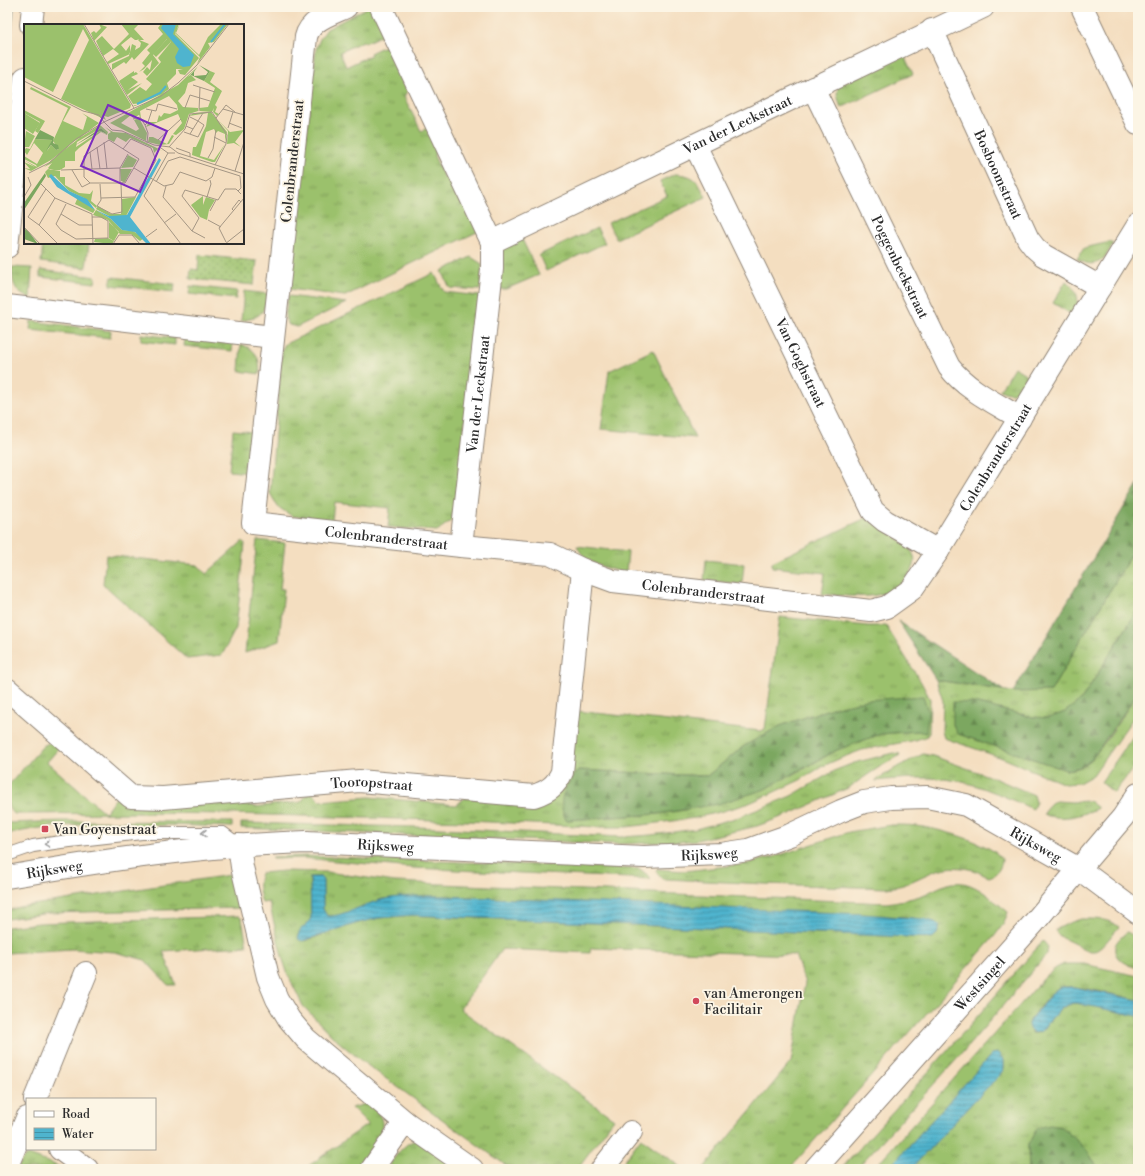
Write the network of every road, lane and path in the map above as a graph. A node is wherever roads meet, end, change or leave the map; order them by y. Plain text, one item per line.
1 (33, 7) edge
2 (346, 7) edge
3 (381, 7) edge
4 (983, 7) edge
5 (1082, 7) edge
6 (31, 24) edge
7 (932, 30) junction
8 (24, 87) edge
9 (813, 88) junction
10 (1138, 124) edge
11 (695, 145) junction
12 (1138, 225) edge
13 (492, 242) junction
14 (7, 246) edge
15 (1100, 287) junction
16 (7, 306) edge
17 (273, 337) junction
18 (1020, 418) junction
19 (461, 546) junction
20 (938, 551) junction
21 (583, 570) junction
22 (7, 689) edge
23 (1138, 794) edge
24 (239, 845) junction
25 (7, 855) edge
26 (102, 861) junction
27 (7, 864) edge
28 (1079, 869) junction
29 (7, 878) edge
30 (1138, 913) edge
31 (86, 973) dead end
32 (35, 1098) edge
33 (26, 1122) edge
34 (406, 1122) junction
35 (631, 1132) dead end
36 (61, 1150) edge
37 (7, 1166) edge
38 (84, 1168) edge
39 (372, 1169) edge
40 (472, 1169) edge
41 (602, 1169) edge
42 (815, 1169) edge

1 - 6 street
2 - 17 street, Colenbranderstraat
3 - 13 street, Van der Leckstraat
4 - 7 street, Van der Leckstraat
5 - 10 street
7 - 9 street, Van der Leckstraat
7 - 15 street, Bosboomstraat
8 - 14 street
9 - 11 street, Van der Leckstraat
9 - 18 street, Poggenbeekstraat
11 - 13 street, Van der Leckstraat
11 - 20 street, Van Goghstraat
12 - 15 street, Colenbranderstraat
13 - 19 street, Van der Leckstraat
15 - 18 street, Colenbranderstraat
16 - 17 street
17 - 19 street, Colenbranderstraat
18 - 20 street, Colenbranderstraat
19 - 21 street, Colenbranderstraat
20 - 21 street, Colenbranderstraat
21 - 22 street, Tooropstraat
23 - 28 street, Westsingel
24 -> 25 lane, Rijksweg
24 - 26 street, Rijksweg
24 - 28 street, Rijksweg
24 - 34 street
26 - 27 street, Rijksweg
26 - 29 street, Rijksweg
28 - 30 street, Rijksweg
28 - 42 street, Westsingel
31 - 32 street
33 - 37 street
34 - 39 street
34 - 40 street
35 - 41 street
36 - 38 street

